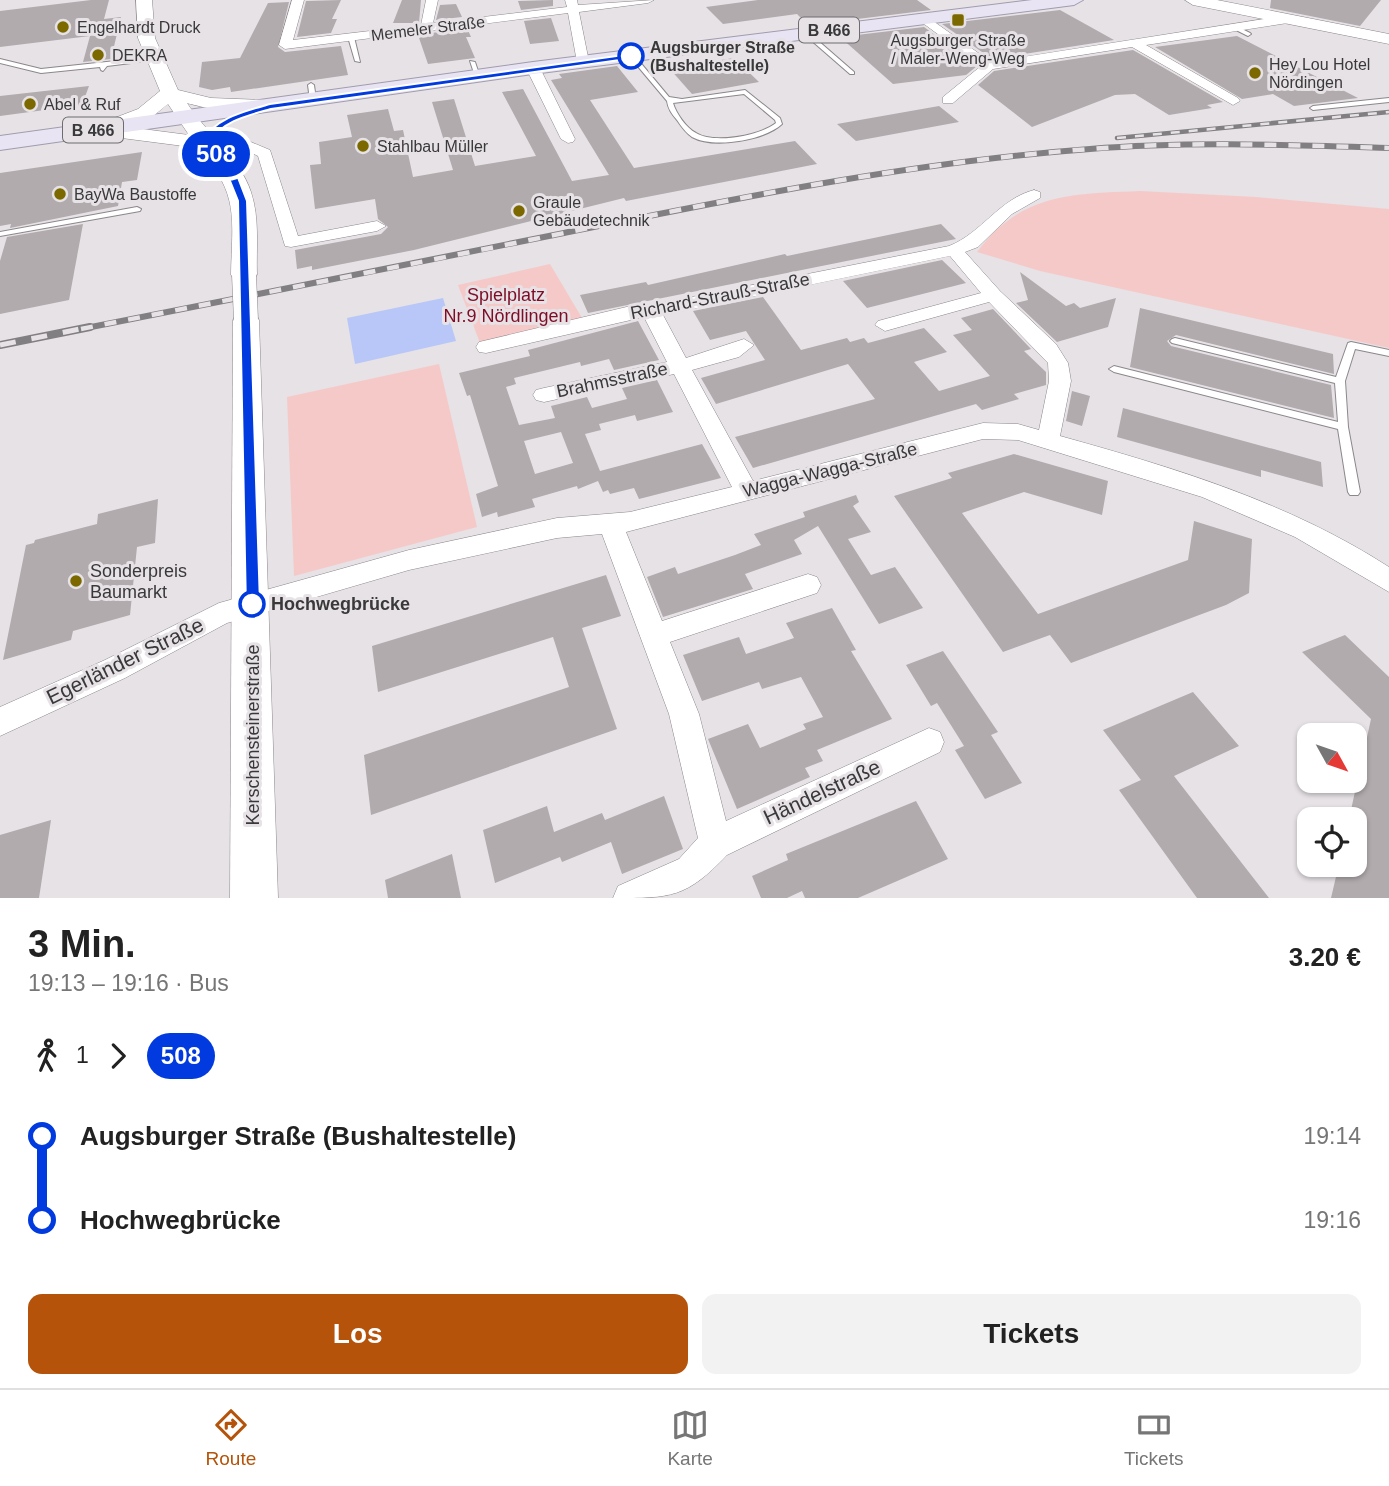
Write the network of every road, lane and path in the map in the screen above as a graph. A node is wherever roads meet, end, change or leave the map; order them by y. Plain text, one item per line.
1 (144, 0) edge
2 (298, 0) edge
3 (432, 0) edge
4 (1074, 0) edge
5 (1193, 0) edge
6 (639, 1) edge
7 (571, 5) edge
8 (1240, 10) junction
9 (922, 18) junction
10 (1290, 19) junction
11 (426, 28) junction
12 (1246, 30) junction
13 (806, 33) junction
14 (351, 37) junction
15 (1389, 39) edge
16 (1135, 44) junction
17 (632, 56) junction
18 (153, 59) junction
19 (0, 61) edge
20 (358, 61) dead end
21 (583, 62) junction
22 (989, 66) junction
23 (533, 68) junction
24 (852, 73) dead end
25 (169, 93) junction
26 (670, 100) junction
27 (948, 100) dead end
28 (1389, 100) edge
29 (1233, 101) dead end
30 (270, 106) junction
31 (1313, 108) dead end
32 (187, 117) junction
33 (103, 129) junction
34 (568, 139) dead end
35 (0, 143) edge
36 (206, 143) junction
37 (1034, 195) dead end
38 (137, 209) dead end
39 (377, 226) dead end
40 (0, 234) edge
41 (954, 250) junction
42 (993, 295) junction
43 (651, 312) junction
44 (885, 325) dead end
45 (1175, 341) dead end
46 (744, 345) dead end
47 (486, 347) dead end
48 (1389, 353) edge
49 (679, 365) junction
50 (1114, 369) dead end
51 (1340, 381) junction
52 (544, 395) dead end
53 (1343, 427) junction
54 (1048, 441) junction
55 (746, 491) junction
56 (1354, 492) dead end
57 (611, 525) junction
58 (1389, 581) edge
59 (808, 585) dead end
60 (252, 604) junction
61 (656, 635) junction
62 (0, 722) edge
63 (929, 742) dead end
64 (715, 843) junction
65 (254, 898) edge
66 (630, 898) edge

1 - 18 street
2 - 14 street, Memeler Straße
3 - 11 street
4 - 9 main road, B 466
5 - 8 street
6 - 7 street, Memeler Straße
7 - 11 street, Memeler Straße
7 - 21 street
8 - 10 street
8 - 12 street
9 - 13 main road, B 466
9 - 22 street
10 - 12 street
10 - 15 street
11 - 14 street, Memeler Straße
12 - 16 street
13 - 17 main road, B 466
13 - 24 lane
14 - 20 lane
16 - 22 street
16 - 29 street
17 - 21 main road, B 466
17 - 26 lane
18 - 19 lane
18 - 25 street
21 - 23 main road, B 466
22 - 27 street
23 - 30 main road, B 466
23 - 34 street
25 - 30 street
25 - 32 street
25 - 33 street
26 - 26 lane
28 - 31 lane
30 - 32 main road, B 466
30 - 36 street
32 - 33 main road, B 466
32 - 36 street
33 - 35 main road, B 466
33 - 36 street
36 - 39 street
36 - 60 street, Kerschensteinerstraße, bridge
37 - 41 street, Richard-Strauß-Straße
38 - 40 lane
41 - 42 street
41 - 43 street, Richard-Strauß-Straße
42 - 44 street
42 - 54 street
43 - 47 street, Richard-Strauß-Straße
43 - 49 street, Brahmsstraße
45 - 51 lane
46 - 49 street, Brahmsstraße
48 - 51 lane
49 - 52 street, Brahmsstraße
49 - 55 street, Brahmsstraße
50 - 53 lane
51 - 53 lane
53 - 56 lane
54 - 55 street, Wagga-Wagga-Straße
54 - 58 street, Wagga-Wagga-Straße
55 - 57 street, Wagga-Wagga-Straße
57 - 60 street, Wagga-Wagga-Straße
57 - 61 street
59 - 61 street
60 - 62 street, Egerländer Straße
60 - 65 street, Kerschensteinerstraße
61 - 64 street
63 - 64 street, Händelstraße
64 - 66 street, Händelstraße

